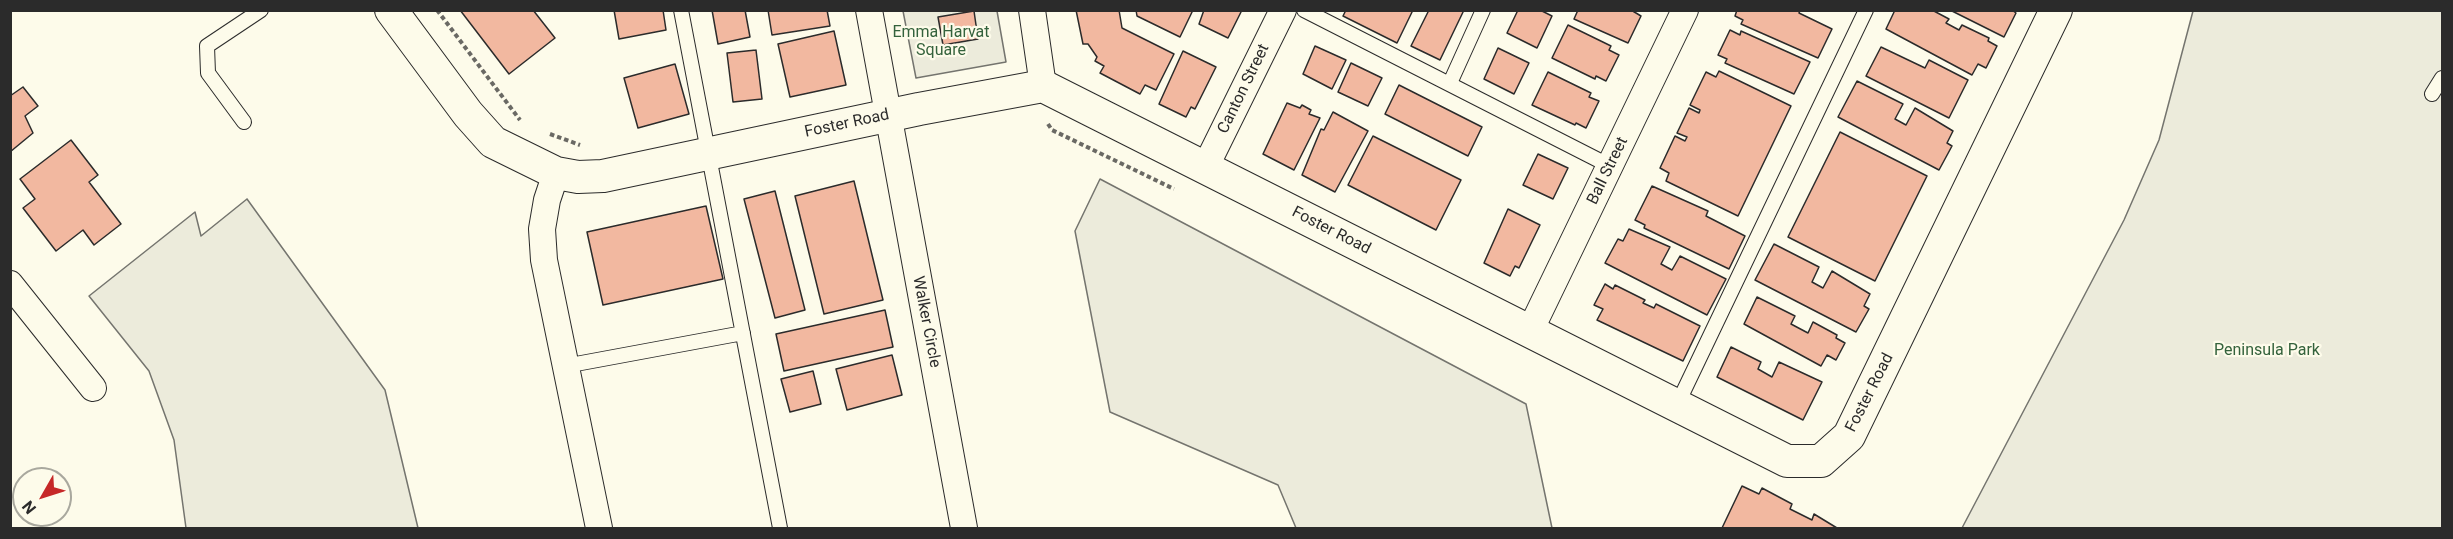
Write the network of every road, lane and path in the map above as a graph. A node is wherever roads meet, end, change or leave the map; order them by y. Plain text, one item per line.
1 (261, 10) edge
2 (391, 10) edge
3 (681, 10) edge
4 (868, 10) edge
5 (1032, 10) edge
6 (1283, 10) edge
7 (1304, 10) edge
8 (1483, 10) edge
9 (1685, 10) edge
10 (1866, 10) edge
11 (2056, 10) edge
12 (2442, 78) edge
13 (1450, 82) junction
14 (1043, 86) junction
15 (2432, 94) dead end
16 (887, 116) junction
17 (244, 122) dead end
18 (1052, 130) dead end
19 (706, 154) junction
20 (1610, 166) junction
21 (1205, 168) junction
22 (556, 173) junction
23 (1180, 192) dead end
24 (10, 284) edge
25 (1530, 331) junction
26 (743, 333) junction
27 (565, 366) junction
28 (93, 388) dead end
29 (1677, 405) junction
30 (599, 528) edge
31 (780, 528) edge
32 (964, 528) edge

1 - 17 lane
2 - 22 street, Foster Road
3 - 19 lane
4 - 16 street, Walker Circle
5 - 14 street
6 - 21 street, Canton Street
7 - 13 lane
8 - 13 lane
9 - 20 street, Ball Street
10 - 29 lane
11 - 29 street, Foster Road
12 - 15 lane
13 - 20 lane
14 - 16 street, Foster Road
14 - 21 street, Foster Road
16 - 19 street, Foster Road
16 - 32 street, Walker Circle
18 - 23 path
19 - 22 street, Foster Road
19 - 26 lane
20 - 25 street, Ball Street
21 - 25 street, Foster Road
22 - 27 street
24 - 28 street
25 - 29 street, Foster Road
26 - 27 lane
26 - 31 lane
27 - 30 street

